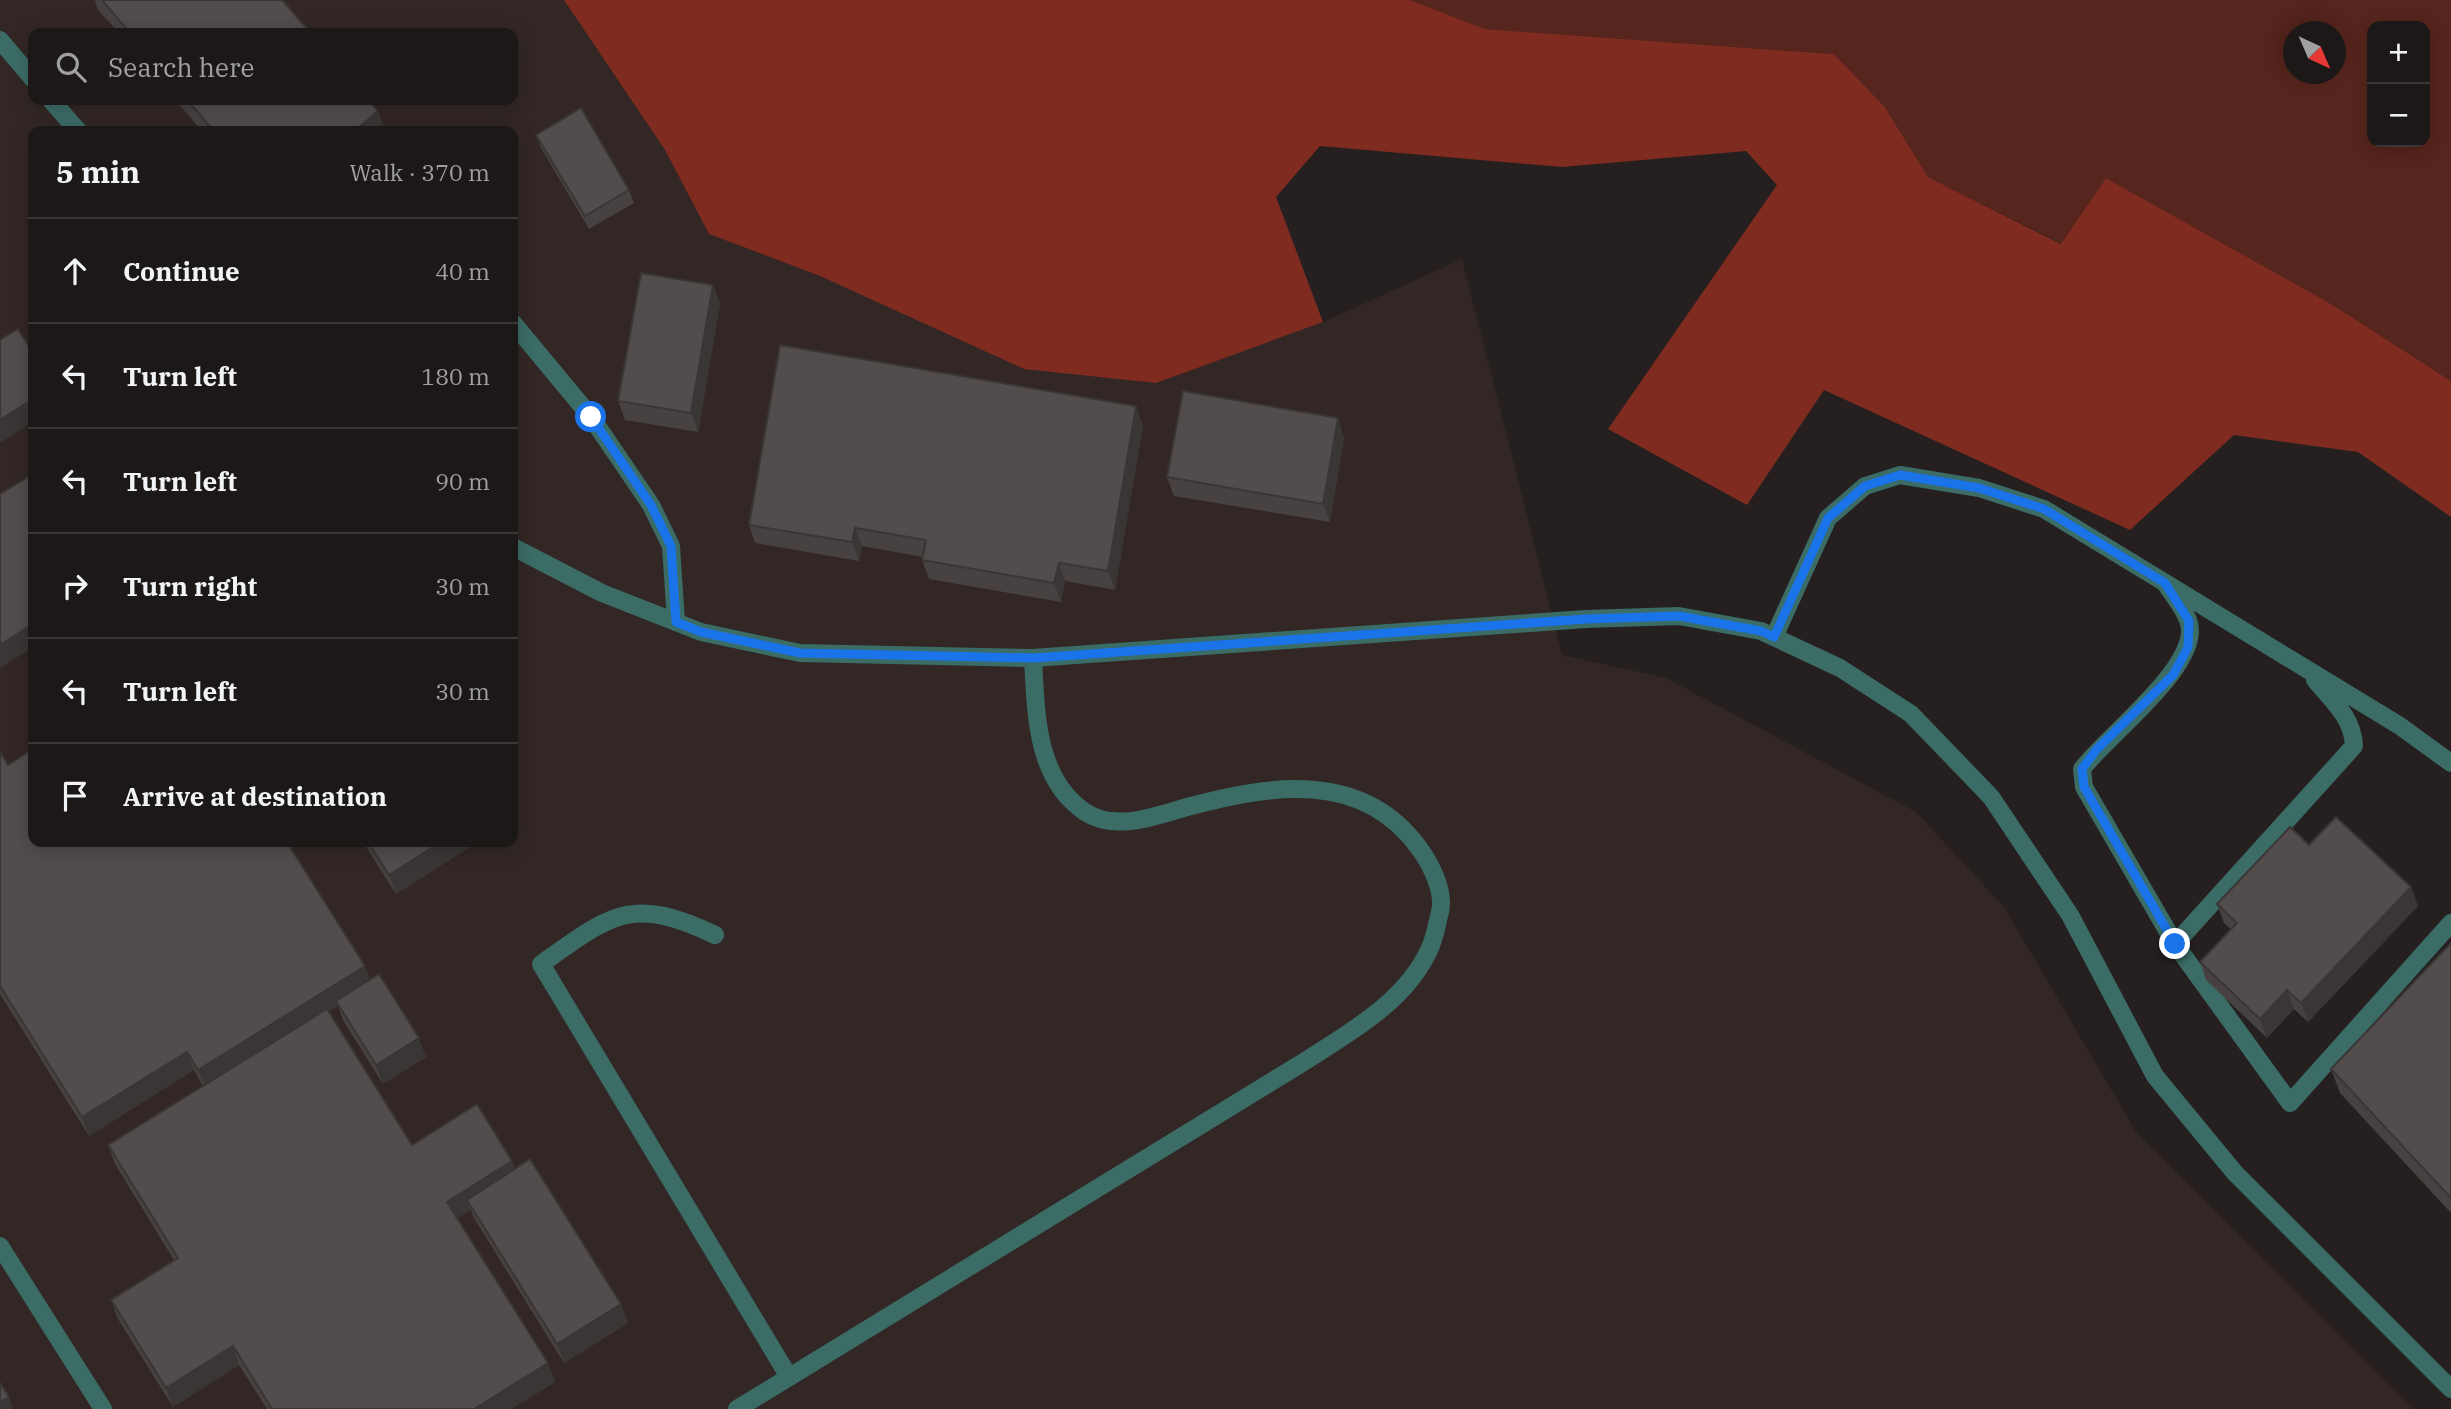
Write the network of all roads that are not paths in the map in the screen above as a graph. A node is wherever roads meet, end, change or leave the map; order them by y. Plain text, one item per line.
1 (0, 40) edge
2 (28, 73) edge
3 (55, 105) edge
4 (74, 126) edge
5 (518, 329) edge
6 (518, 550) edge
7 (2165, 583) junction
8 (676, 622) junction
9 (1774, 637) junction
10 (1034, 658) junction
11 (2304, 667) junction
12 (2451, 764) edge
13 (2451, 923) edge
14 (715, 935) dead end
15 (2175, 944) junction
16 (0, 1246) edge
17 (789, 1377) junction
18 (2451, 1389) edge
19 (103, 1409) edge
20 (737, 1409) edge

1 - 2 street
3 - 4 street
5 - 8 street
6 - 8 street
7 - 9 street
7 - 11 street
7 - 15 street
8 - 10 street
9 - 10 street
9 - 18 street
10 - 17 street
11 - 12 street
11 - 15 street
13 - 15 street
14 - 17 street
16 - 19 street
17 - 20 street

